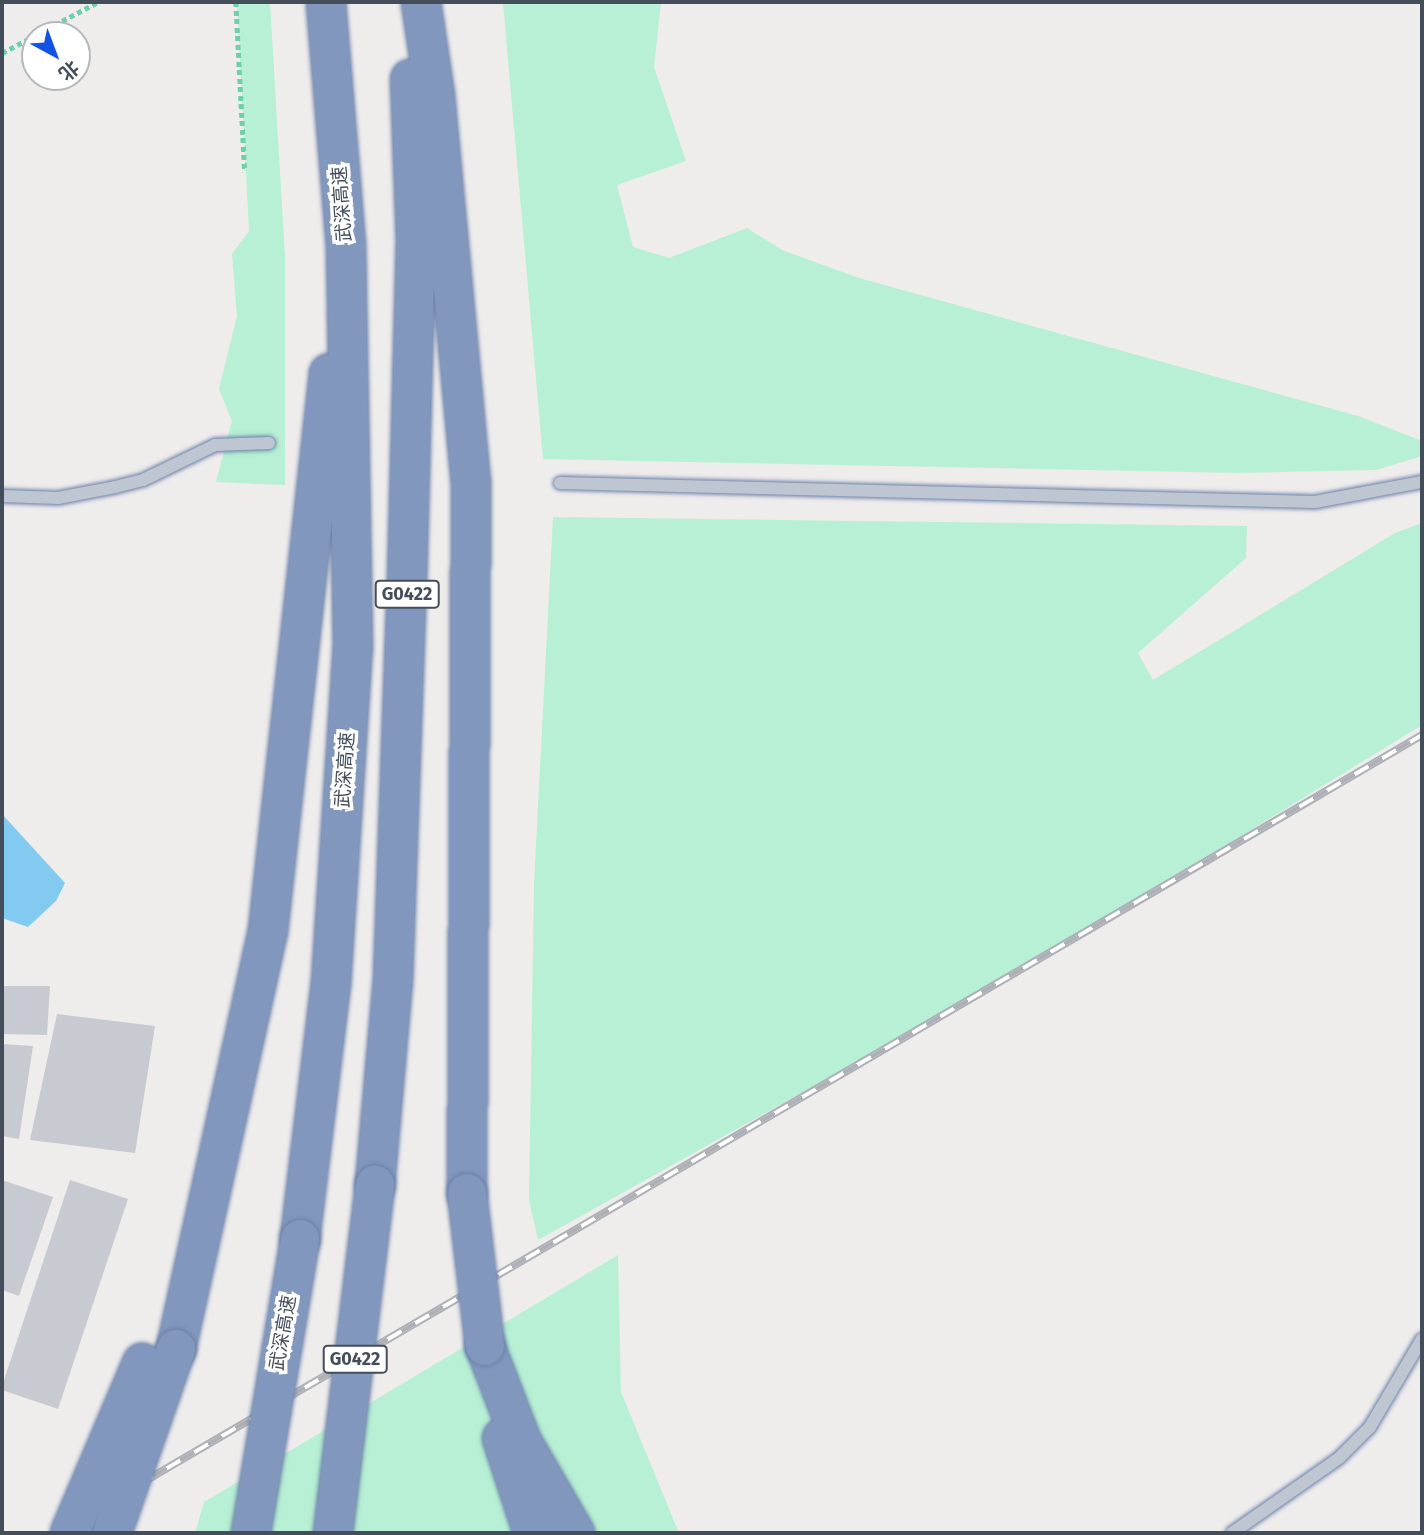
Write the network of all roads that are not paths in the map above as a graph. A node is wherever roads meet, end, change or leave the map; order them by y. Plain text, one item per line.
1 (326, 2) edge
2 (407, 2) edge
3 (421, 2) edge
4 (346, 246) junction
5 (269, 443) dead end
6 (1422, 482) edge
7 (560, 483) dead end
8 (2, 496) edge
9 (1422, 1339) edge
10 (485, 1346) junction
11 (159, 1356) junction
12 (70, 1533) edge
13 (112, 1533) edge
14 (251, 1533) edge
15 (333, 1533) edge
16 (533, 1533) edge
17 (575, 1533) edge
18 (1232, 1533) edge

1 - 4 highway, 武深高速 / G0422
2 - 15 highway, G0422, bridge
3 - 10 highway, bridge
4 - 11 highway
4 - 14 highway, 武深高速 / G0422, bridge
5 - 8 lane
6 - 7 lane
9 - 18 lane
10 - 16 highway
10 - 17 highway
11 - 12 highway, bridge
11 - 13 highway, bridge

